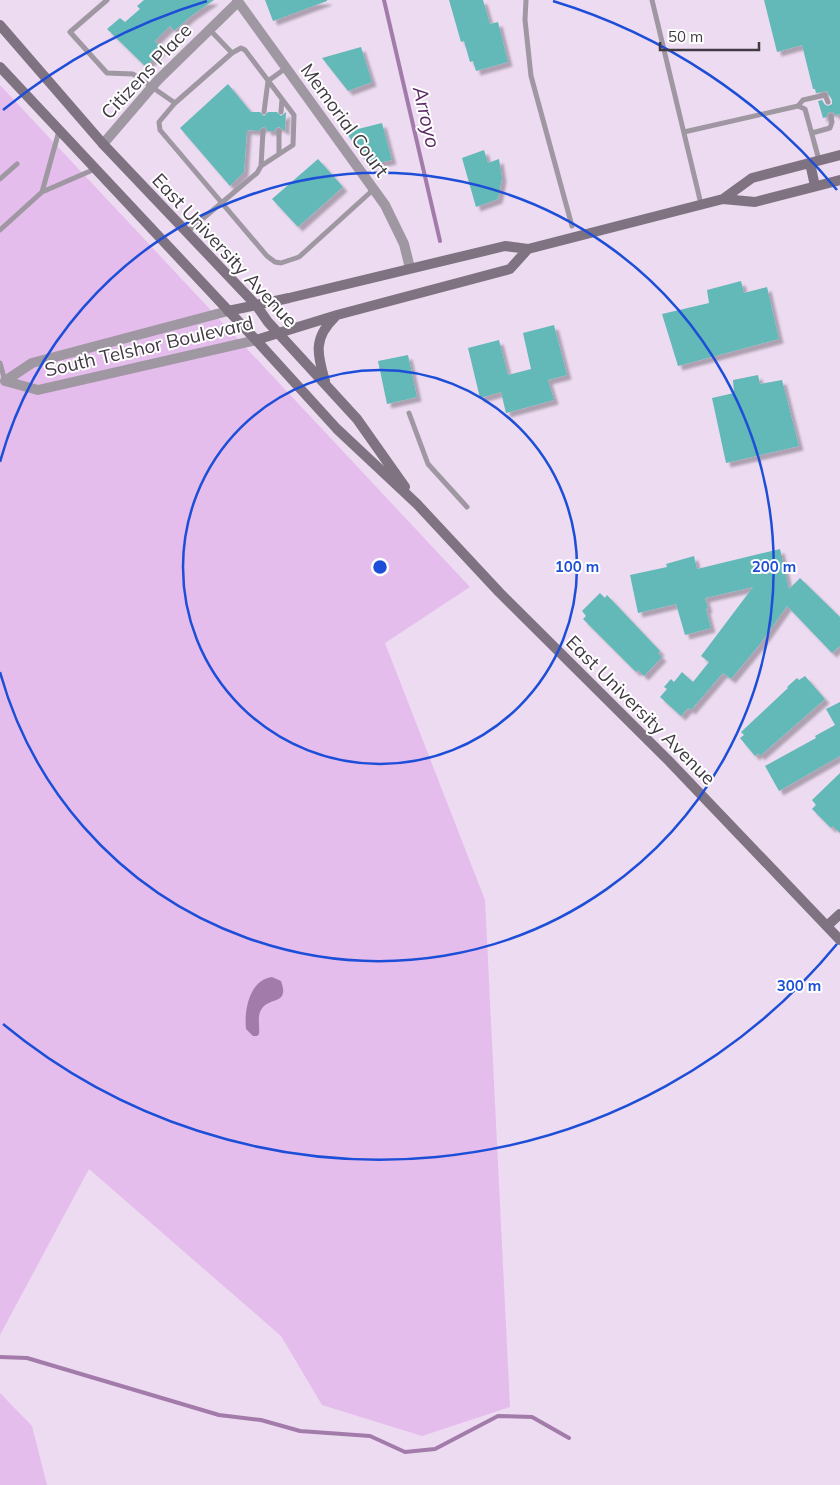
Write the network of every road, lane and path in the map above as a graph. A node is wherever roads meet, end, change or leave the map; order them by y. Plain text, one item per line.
1 (106, 0) edge
2 (526, 0) edge
3 (652, 0) edge
4 (237, 1) edge
5 (0, 25) edge
6 (209, 30) junction
7 (232, 53) junction
8 (0, 67) edge
9 (286, 68) junction
10 (268, 81) junction
11 (152, 86) junction
12 (282, 99) junction
13 (828, 102) dead end
14 (175, 104) junction
15 (796, 106) junction
16 (264, 112) dead end
17 (281, 112) dead end
18 (831, 116) dead end
19 (59, 130) junction
20 (263, 131) dead end
21 (279, 131) dead end
22 (684, 132) junction
23 (812, 133) junction
24 (103, 144) junction
25 (279, 154) junction
26 (840, 155) edge
27 (814, 161) junction
28 (17, 164) dead end
29 (261, 166) junction
30 (95, 168) junction
31 (0, 179) edge
32 (840, 180) edge
33 (815, 186) junction
34 (374, 190) junction
35 (42, 192) junction
36 (723, 199) junction
37 (222, 203) junction
38 (702, 204) junction
39 (572, 226) dead end
40 (0, 230) edge
41 (186, 233) junction
42 (528, 249) junction
43 (410, 268) junction
44 (256, 306) junction
45 (228, 311) junction
46 (337, 315) junction
47 (278, 332) junction
48 (256, 340) junction
49 (0, 363) edge
50 (4, 381) junction
51 (326, 385) junction
52 (409, 413) dead end
53 (417, 504) junction
54 (467, 507) dead end
55 (840, 914) edge
56 (827, 926) junction
57 (840, 940) edge

1 - 11 lane
2 - 39 lane
3 - 22 lane
4 - 6 street, Citizens Place
4 - 9 street, Memorial Court
5 - 24 main road, East University Avenue
6 - 7 lane
6 - 11 street, Citizens Place
7 - 10 lane
7 - 14 lane
8 - 19 main road, East University Avenue
9 - 10 lane
9 - 34 street, Memorial Court
10 - 12 lane
10 - 16 lane
11 - 14 lane
11 - 24 street, Citizens Place
12 - 17 lane
12 - 25 lane
13 - 15 lane
14 - 37 lane
15 - 22 lane
15 - 23 lane
18 - 23 lane
19 - 30 main road, East University Avenue
19 - 35 lane
20 - 29 lane
21 - 25 lane
22 - 38 lane
23 - 27 lane
24 - 41 main road, East University Avenue
25 - 29 lane
26 - 27 main road
27 - 33 main road
27 - 36 main road
28 - 31 lane
29 - 37 lane
30 - 35 lane
30 - 45 main road, East University Avenue
32 - 33 main road, South Telshor Boulevard
33 - 36 main road, South Telshor Boulevard
34 - 37 lane
34 - 43 street, Memorial Court
35 - 40 lane
36 - 38 main road, South Telshor Boulevard
37 - 41 lane
38 - 42 main road, South Telshor Boulevard
41 - 44 main road, East University Avenue
42 - 43 main road, South Telshor Boulevard
42 - 46 main road, South Telshor Boulevard
43 - 44 main road, South Telshor Boulevard
44 - 45 main road, South Telshor Boulevard
44 - 47 main road, East University Avenue
45 - 48 main road, East University Avenue
45 - 50 street, South Telshor Boulevard
46 - 47 main road, South Telshor Boulevard
46 - 51 main road
47 - 48 main road, South Telshor Boulevard
47 - 51 main road, East University Avenue
48 - 50 street, South Telshor Boulevard
48 - 53 main road, East University Avenue
49 - 50 lane
51 - 53 main road, East University Avenue
52 - 54 lane
53 - 56 main road, East University Avenue
55 - 56 main road
56 - 57 main road, East University Avenue

